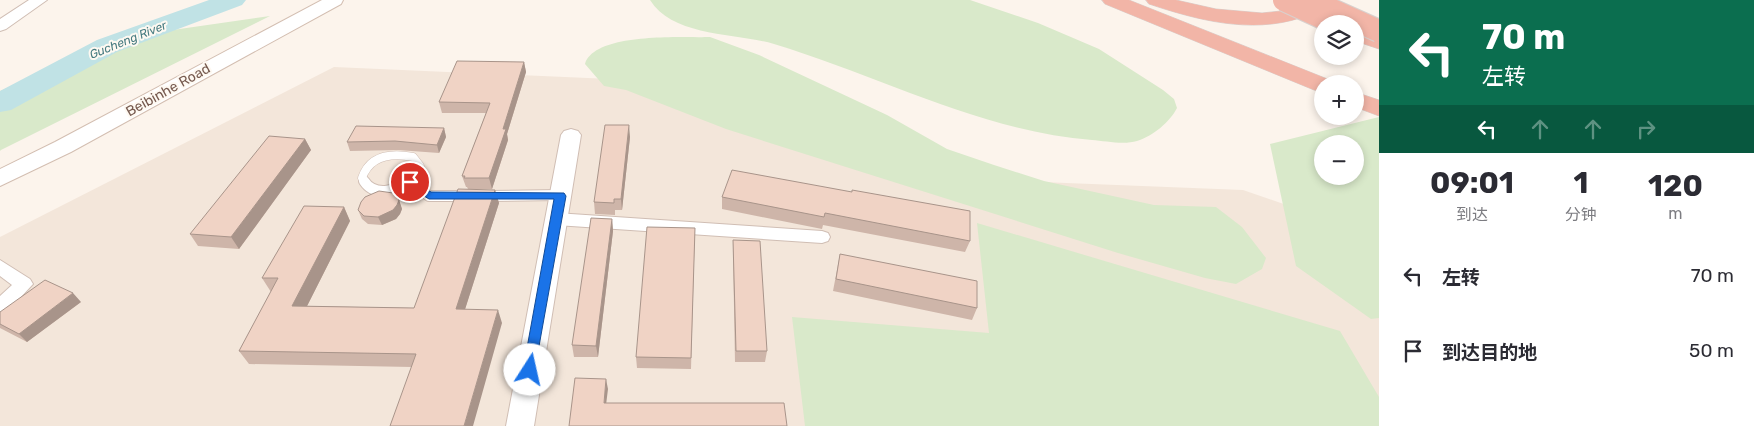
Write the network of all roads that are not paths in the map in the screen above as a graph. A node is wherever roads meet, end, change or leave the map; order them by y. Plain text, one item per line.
1 (39, 0) edge
2 (335, 0) edge
3 (1112, 0) edge
4 (1155, 0) edge
5 (1284, 0) edge
6 (1310, 0) edge
7 (1319, 0) edge
8 (1316, 15) edge
9 (0, 26) edge
10 (1379, 31) edge
11 (1364, 36) edge
12 (1379, 44) edge
13 (1314, 83) edge
14 (1364, 103) edge
15 (1379, 109) edge
16 (571, 135) dead end
17 (0, 178) edge
18 (410, 182) junction
19 (560, 196) junction
20 (556, 219) junction
21 (822, 236) dead end
22 (0, 268) edge
23 (0, 308) edge
24 (520, 426) edge

1 - 9 street
2 - 17 main road, Beibinhe Road
3 - 13 highway
4 - 7 highway
5 - 8 highway, bridge
6 - 10 highway, bridge
11 - 12 highway
14 - 15 highway
16 - 19 street
18 - 18 lane
18 - 19 lane
19 - 20 street
20 - 21 street
20 - 24 street
22 - 23 street

